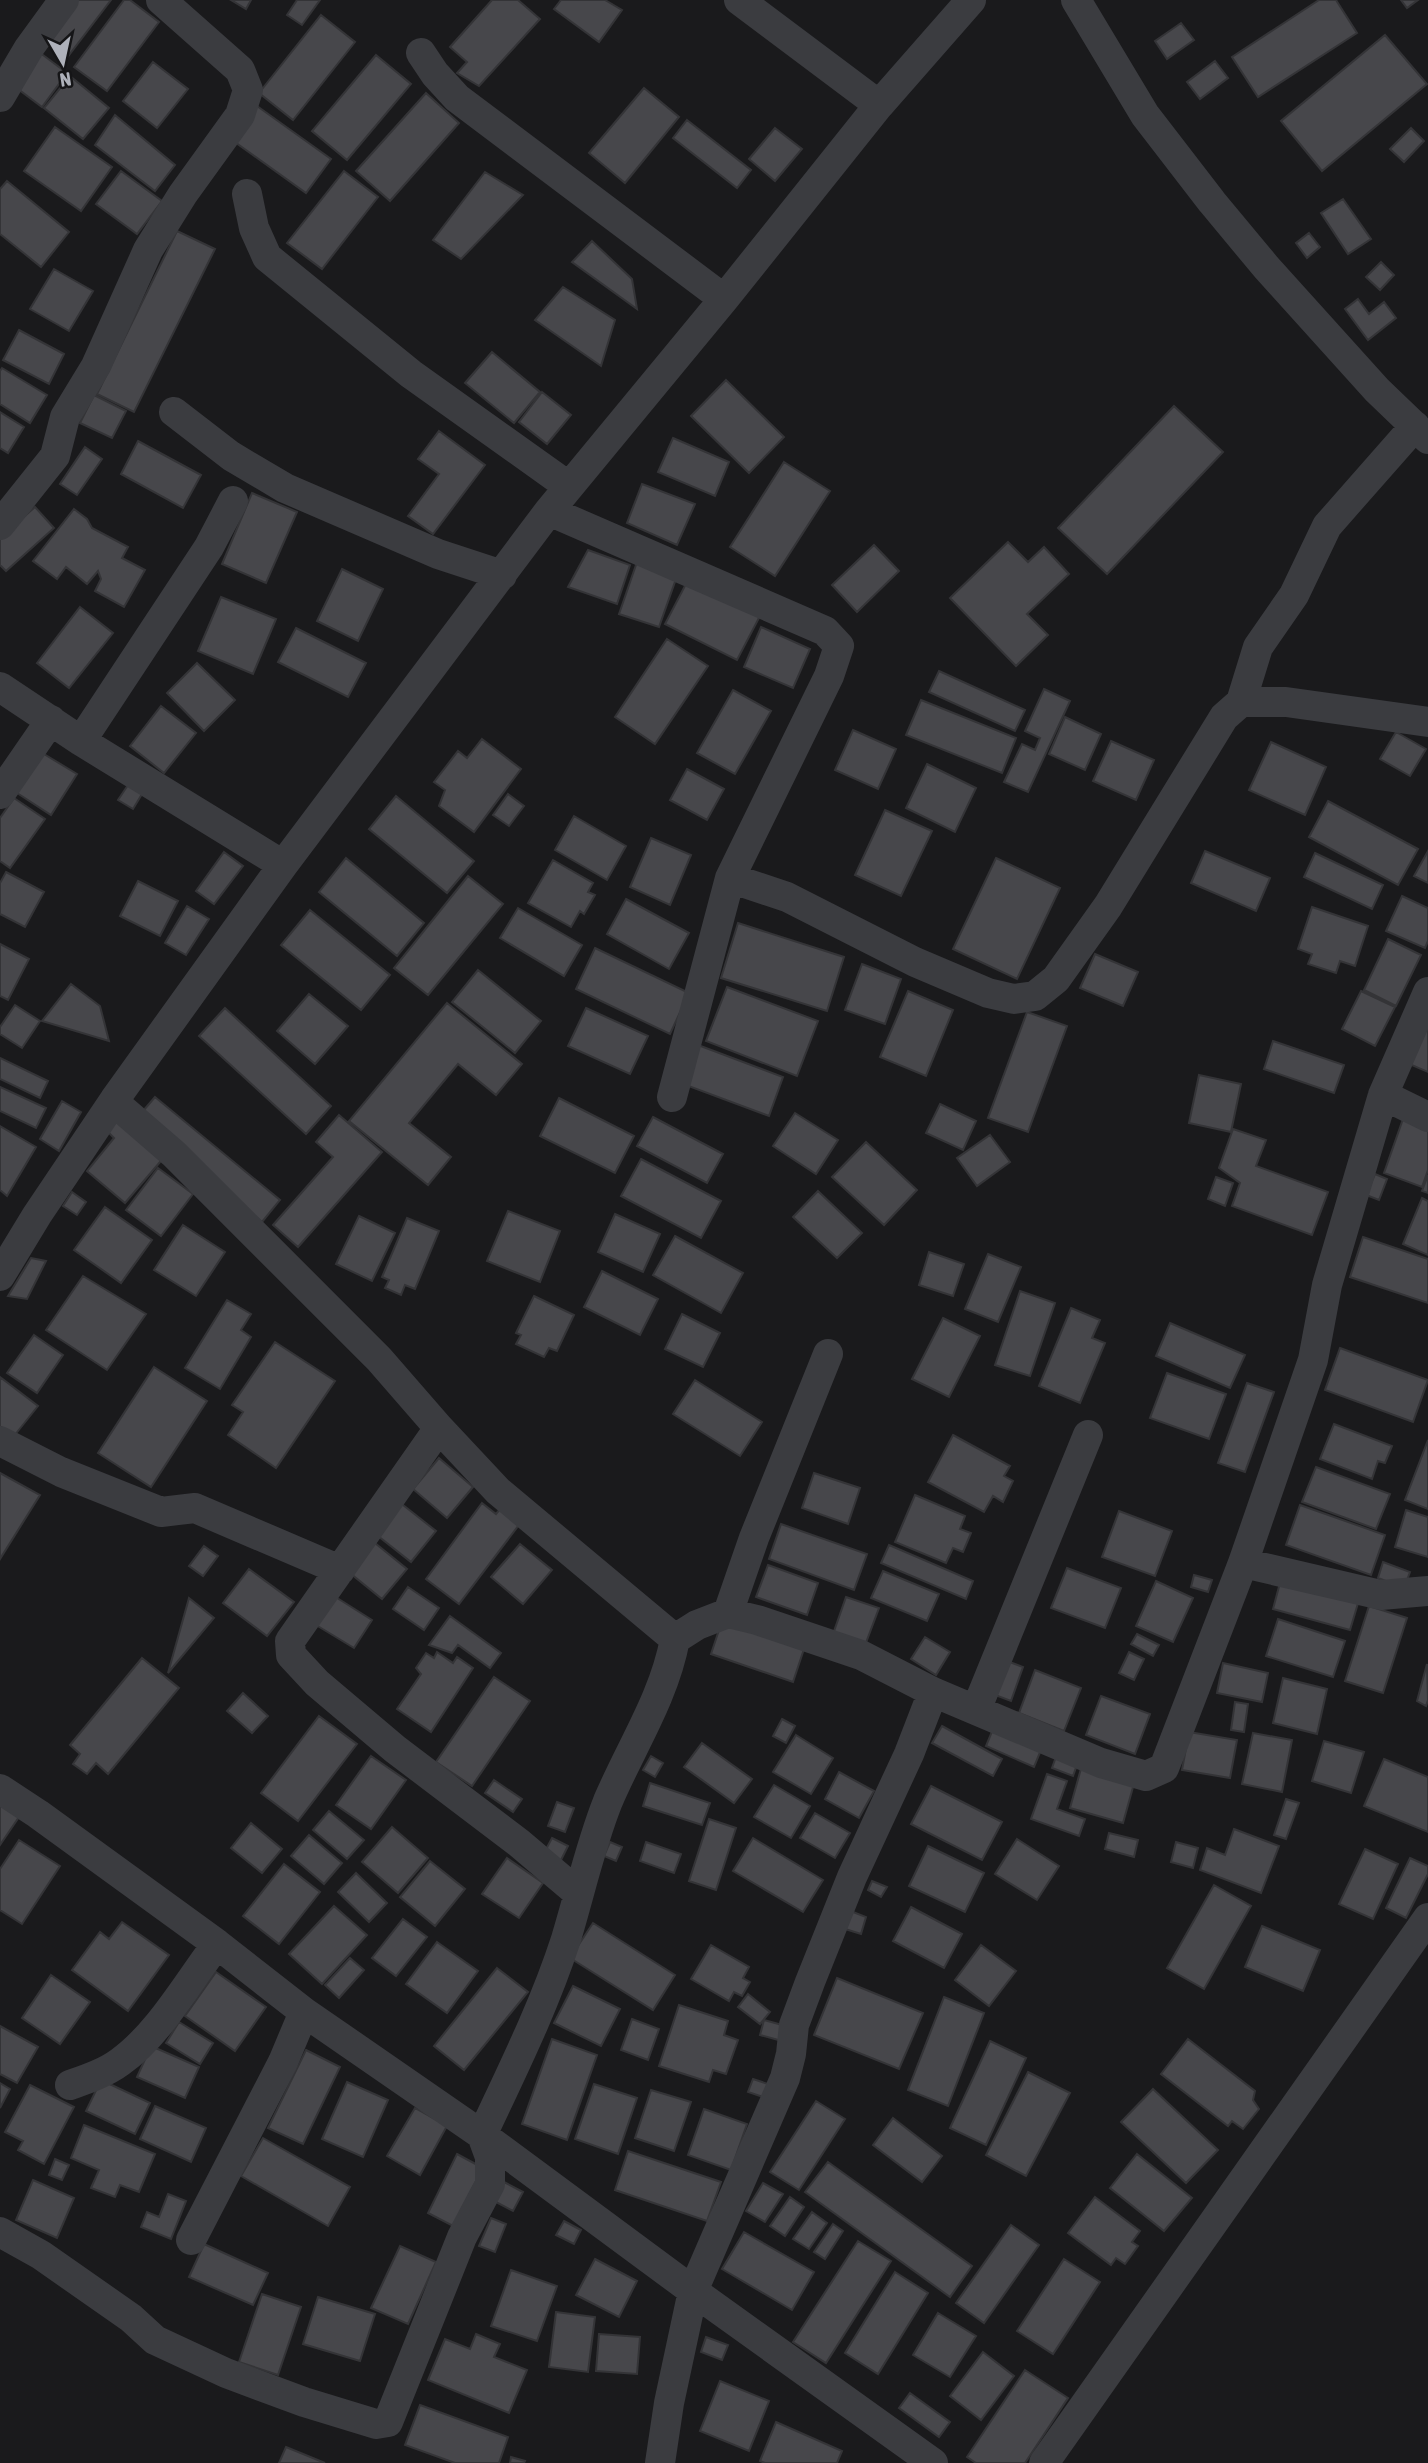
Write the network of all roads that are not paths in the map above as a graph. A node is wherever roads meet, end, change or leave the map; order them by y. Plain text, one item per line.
1 (64, 0) edge
2 (161, 0) edge
3 (739, 0) edge
4 (971, 0) edge
5 (1076, 0) edge
6 (421, 53) dead end
7 (0, 97) edge
8 (879, 106) junction
9 (247, 194) dead end
10 (724, 299) junction
11 (174, 412) dead end
12 (1421, 433) edge
13 (568, 486) junction
14 (233, 501) dead end
15 (549, 511) junction
16 (0, 525) edge
17 (502, 575) junction
18 (0, 687) edge
19 (1241, 702) junction
20 (51, 720) junction
21 (1428, 722) edge
22 (81, 741) junction
23 (0, 794) edge
24 (283, 865) junction
25 (730, 878) junction
26 (1428, 992) edge
27 (1383, 1094) junction
28 (672, 1097) dead end
29 (115, 1099) junction
30 (1428, 1117) edge
31 (0, 1276) edge
32 (828, 1353) dead end
33 (439, 1429) junction
34 (1088, 1435) dead end
35 (0, 1441) edge
36 (1243, 1563) junction
37 (340, 1570) junction
38 (1428, 1591) edge
39 (728, 1613) junction
40 (675, 1639) junction
41 (933, 1692) junction
42 (976, 1710) junction
43 (0, 1789) edge
44 (578, 1893) junction
45 (1428, 1918) edge
46 (217, 1944) junction
47 (304, 2012) junction
48 (70, 2085) dead end
49 (482, 2135) junction
50 (0, 2232) edge
51 (191, 2240) dead end
52 (693, 2291) junction
53 (660, 2463) edge
54 (933, 2463) edge
55 (1044, 2463) edge

1 - 7 street
2 - 16 street
3 - 8 street
4 - 8 street
5 - 12 street
6 - 10 street
8 - 10 street
9 - 13 street
10 - 13 street
11 - 17 street
12 - 19 street
13 - 15 street
14 - 22 street
15 - 17 street
15 - 25 street
17 - 24 street
18 - 20 street
19 - 21 street
19 - 25 street
20 - 22 street
20 - 23 street
22 - 24 street
24 - 29 street
25 - 28 street
26 - 27 street
27 - 30 street
27 - 36 street
29 - 31 street
29 - 33 street
32 - 39 street
33 - 37 street
33 - 40 street
34 - 42 street
35 - 37 street
36 - 38 street
36 - 42 street
37 - 44 street
39 - 40 street
39 - 41 street
40 - 44 street
41 - 42 street
41 - 52 street
43 - 46 street
44 - 49 street
45 - 55 street
46 - 47 street
46 - 48 street
47 - 49 street
47 - 51 street
49 - 50 street
49 - 52 street
52 - 53 street
52 - 54 street

